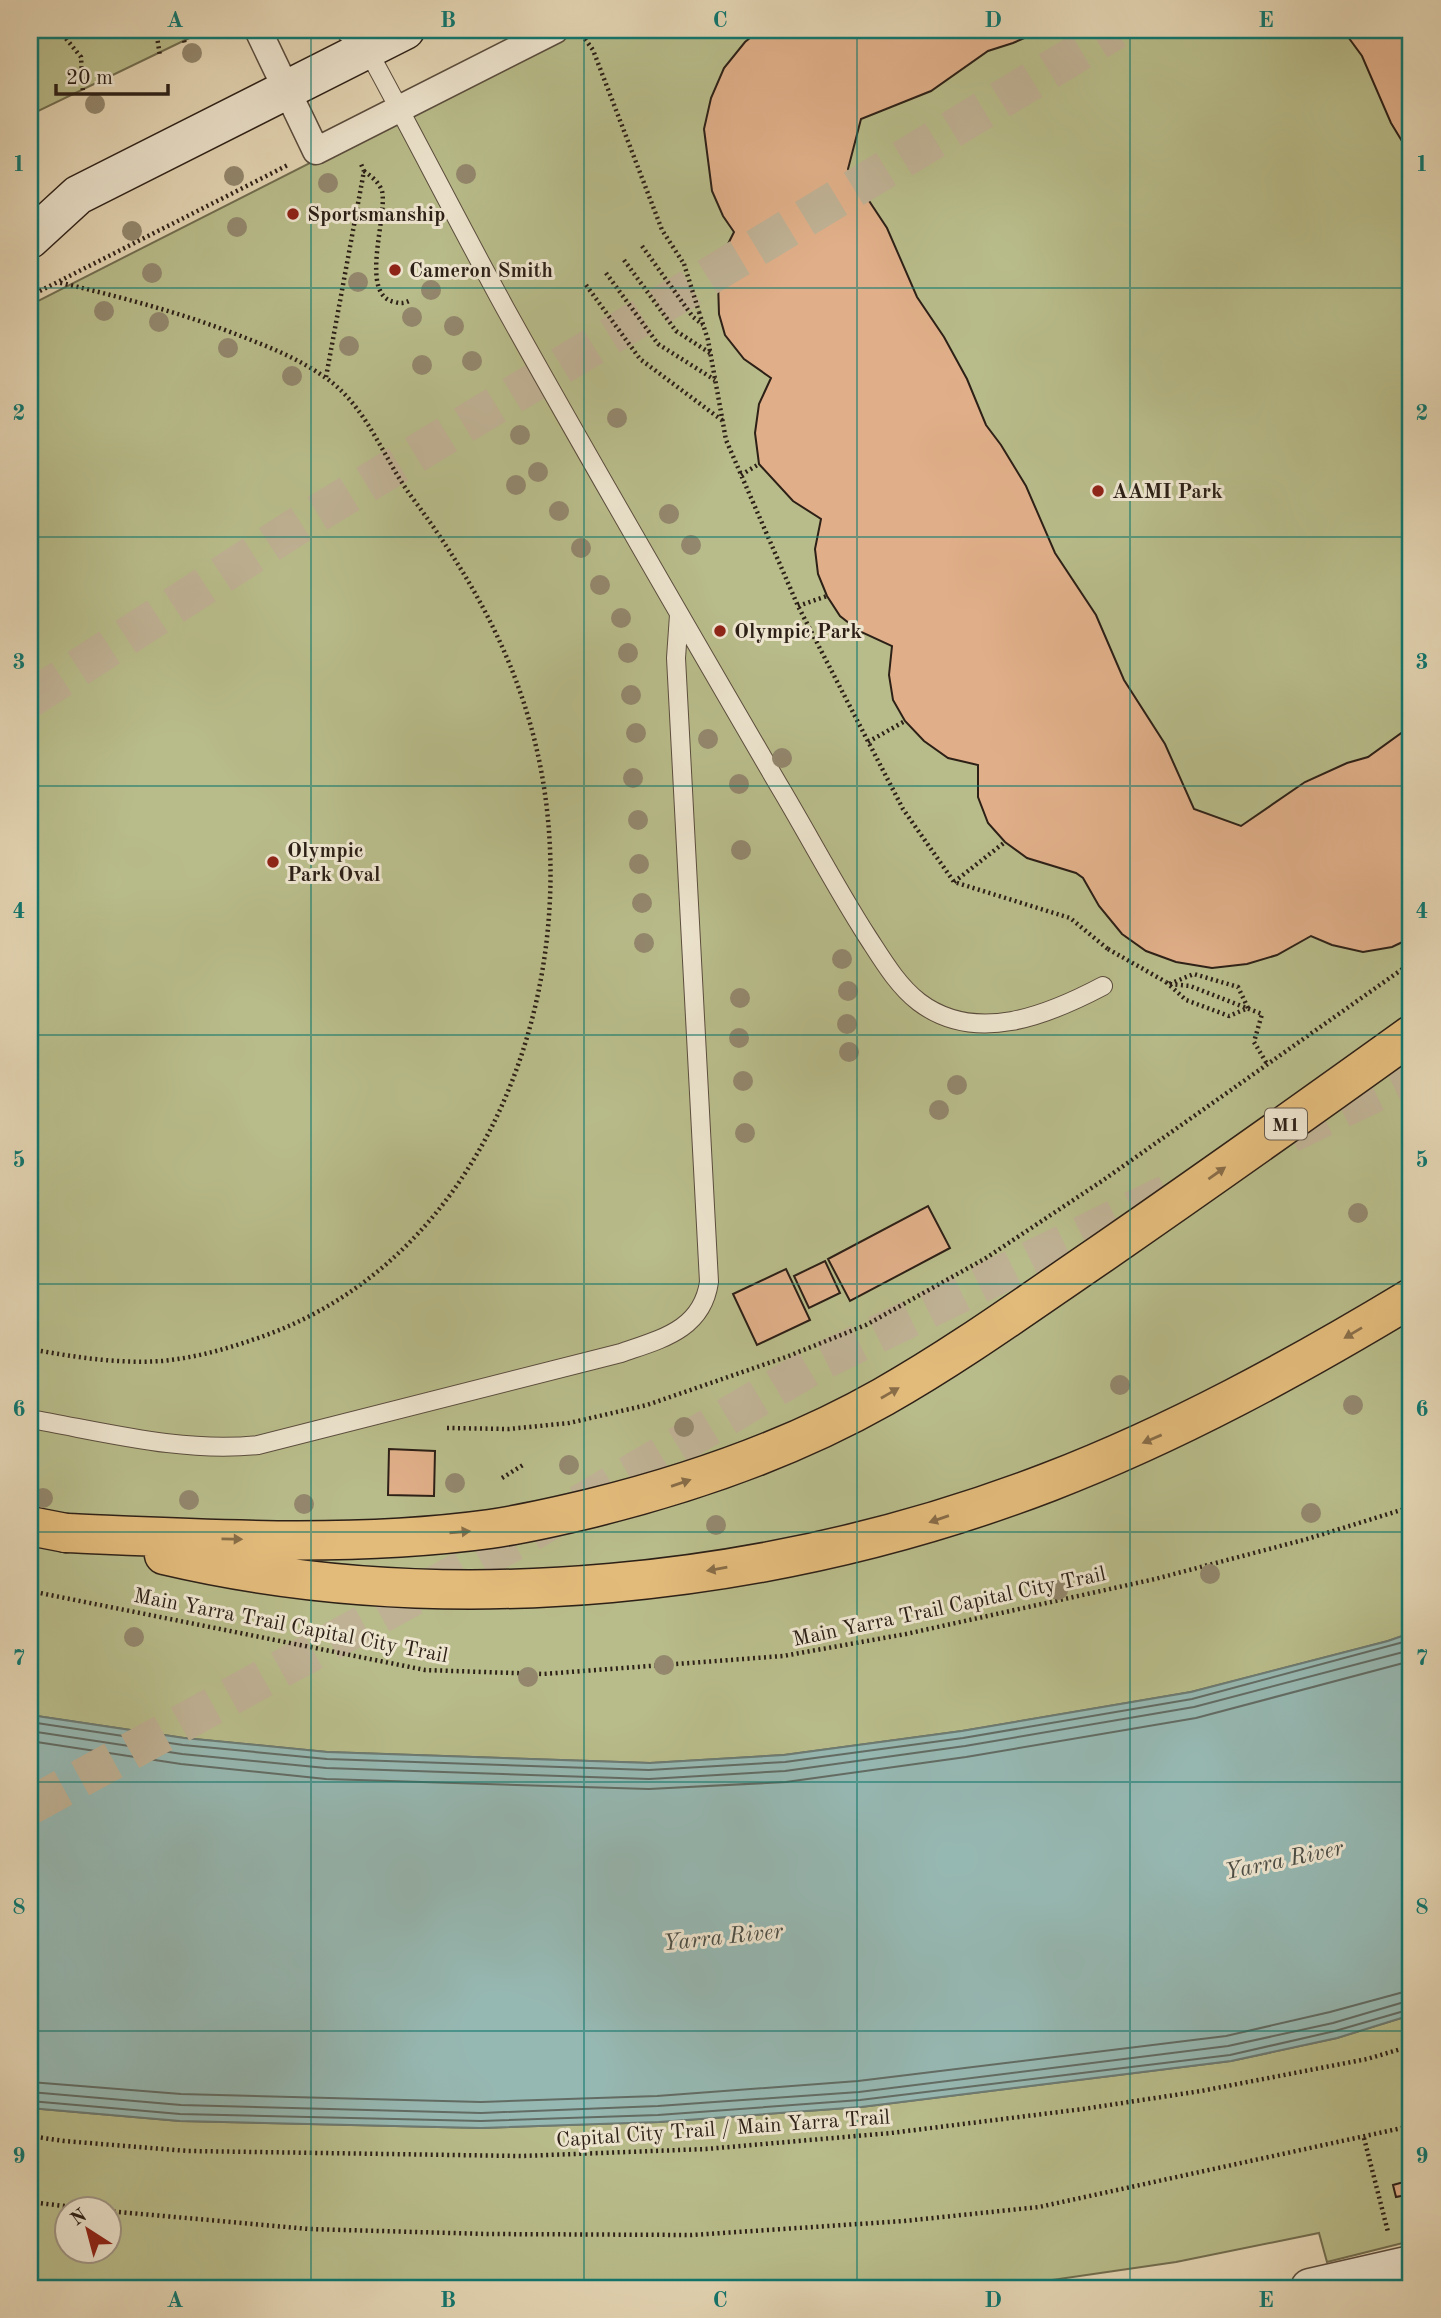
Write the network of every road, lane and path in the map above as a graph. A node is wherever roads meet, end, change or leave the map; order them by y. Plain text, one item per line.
1 (59, 30) edge
2 (156, 30) edge
3 (181, 30) edge
4 (258, 30) edge
5 (405, 30) edge
6 (555, 30) edge
7 (579, 30) edge
8 (359, 36) edge
9 (185, 44) dead end
10 (160, 56) dead end
11 (287, 89) junction
12 (83, 94) dead end
13 (400, 108) junction
14 (346, 135) junction
15 (316, 151) junction
16 (364, 171) junction
17 (78, 195) junction
18 (30, 205) edge
19 (30, 239) edge
20 (642, 246) dead end
21 (624, 260) dead end
22 (606, 273) dead end
23 (57, 282) junction
24 (586, 285) dead end
25 (30, 296) edge
26 (411, 300) dead end
27 (703, 325) junction
28 (710, 353) junction
29 (326, 377) junction
30 (715, 380) junction
31 (723, 421) junction
32 (760, 464) dead end
33 (741, 475) junction
34 (827, 596) dead end
35 (798, 606) junction
36 (679, 615) junction
37 (905, 721) dead end
38 (868, 742) junction
39 (1005, 842) dead end
40 (954, 883) junction
41 (1411, 962) edge
42 (1167, 983) junction
43 (1103, 986) dead end
44 (1248, 1008) junction
45 (1411, 1035) edge
46 (1268, 1064) junction
47 (1411, 1298) edge
48 (30, 1349) edge
49 (30, 1419) edge
50 (434, 1428) dead end
51 (523, 1465) dead end
52 (502, 1478) dead end
53 (1411, 1507) edge
54 (48, 1529) edge
55 (30, 1591) edge
56 (1411, 2046) edge
57 (1411, 2126) edge
58 (30, 2136) edge
59 (1364, 2137) junction
60 (30, 2202) edge
61 (52, 2205) edge
62 (122, 2212) edge
63 (1400, 2250) edge
64 (1310, 2288) edge

1 - 12 path
2 - 10 path
3 - 9 path
4 - 11 street
5 - 8 main road
6 - 13 street
7 - 27 path, bridge
8 - 11 main road
8 - 13 lane
11 - 15 street
11 - 17 main road
13 - 14 street
13 - 36 lane
14 - 15 street
14 - 16 path
15 - 23 path
16 - 26 path
16 - 29 path
17 - 18 main road
17 - 19 main road
20 - 27 path
21 - 28 path
22 - 30 path
23 - 25 path
23 - 29 path
24 - 31 path
27 - 28 path
28 - 30 path
29 - 48 path
30 - 31 path
31 - 33 path
32 - 33 path
33 - 35 path
34 - 35 path
35 - 38 path
36 - 43 lane
36 - 49 lane
37 - 38 path
38 - 40 path
39 - 40 path
40 - 42 path, bridge
41 - 46 path
42 - 44 path
42 - 44 path
42 - 44 path
44 - 46 path
54 -> 45 highway, M1
46 - 50 path
47 -> 54 highway
51 - 52 path
53 - 55 path, Main Yarra Trail Capital City Trail
56 - 58 path, Capital City Trail / Main Yarra Trail
57 - 59 path
59 - 62 path
59 - 63 path
60 - 61 path
63 - 64 main road

